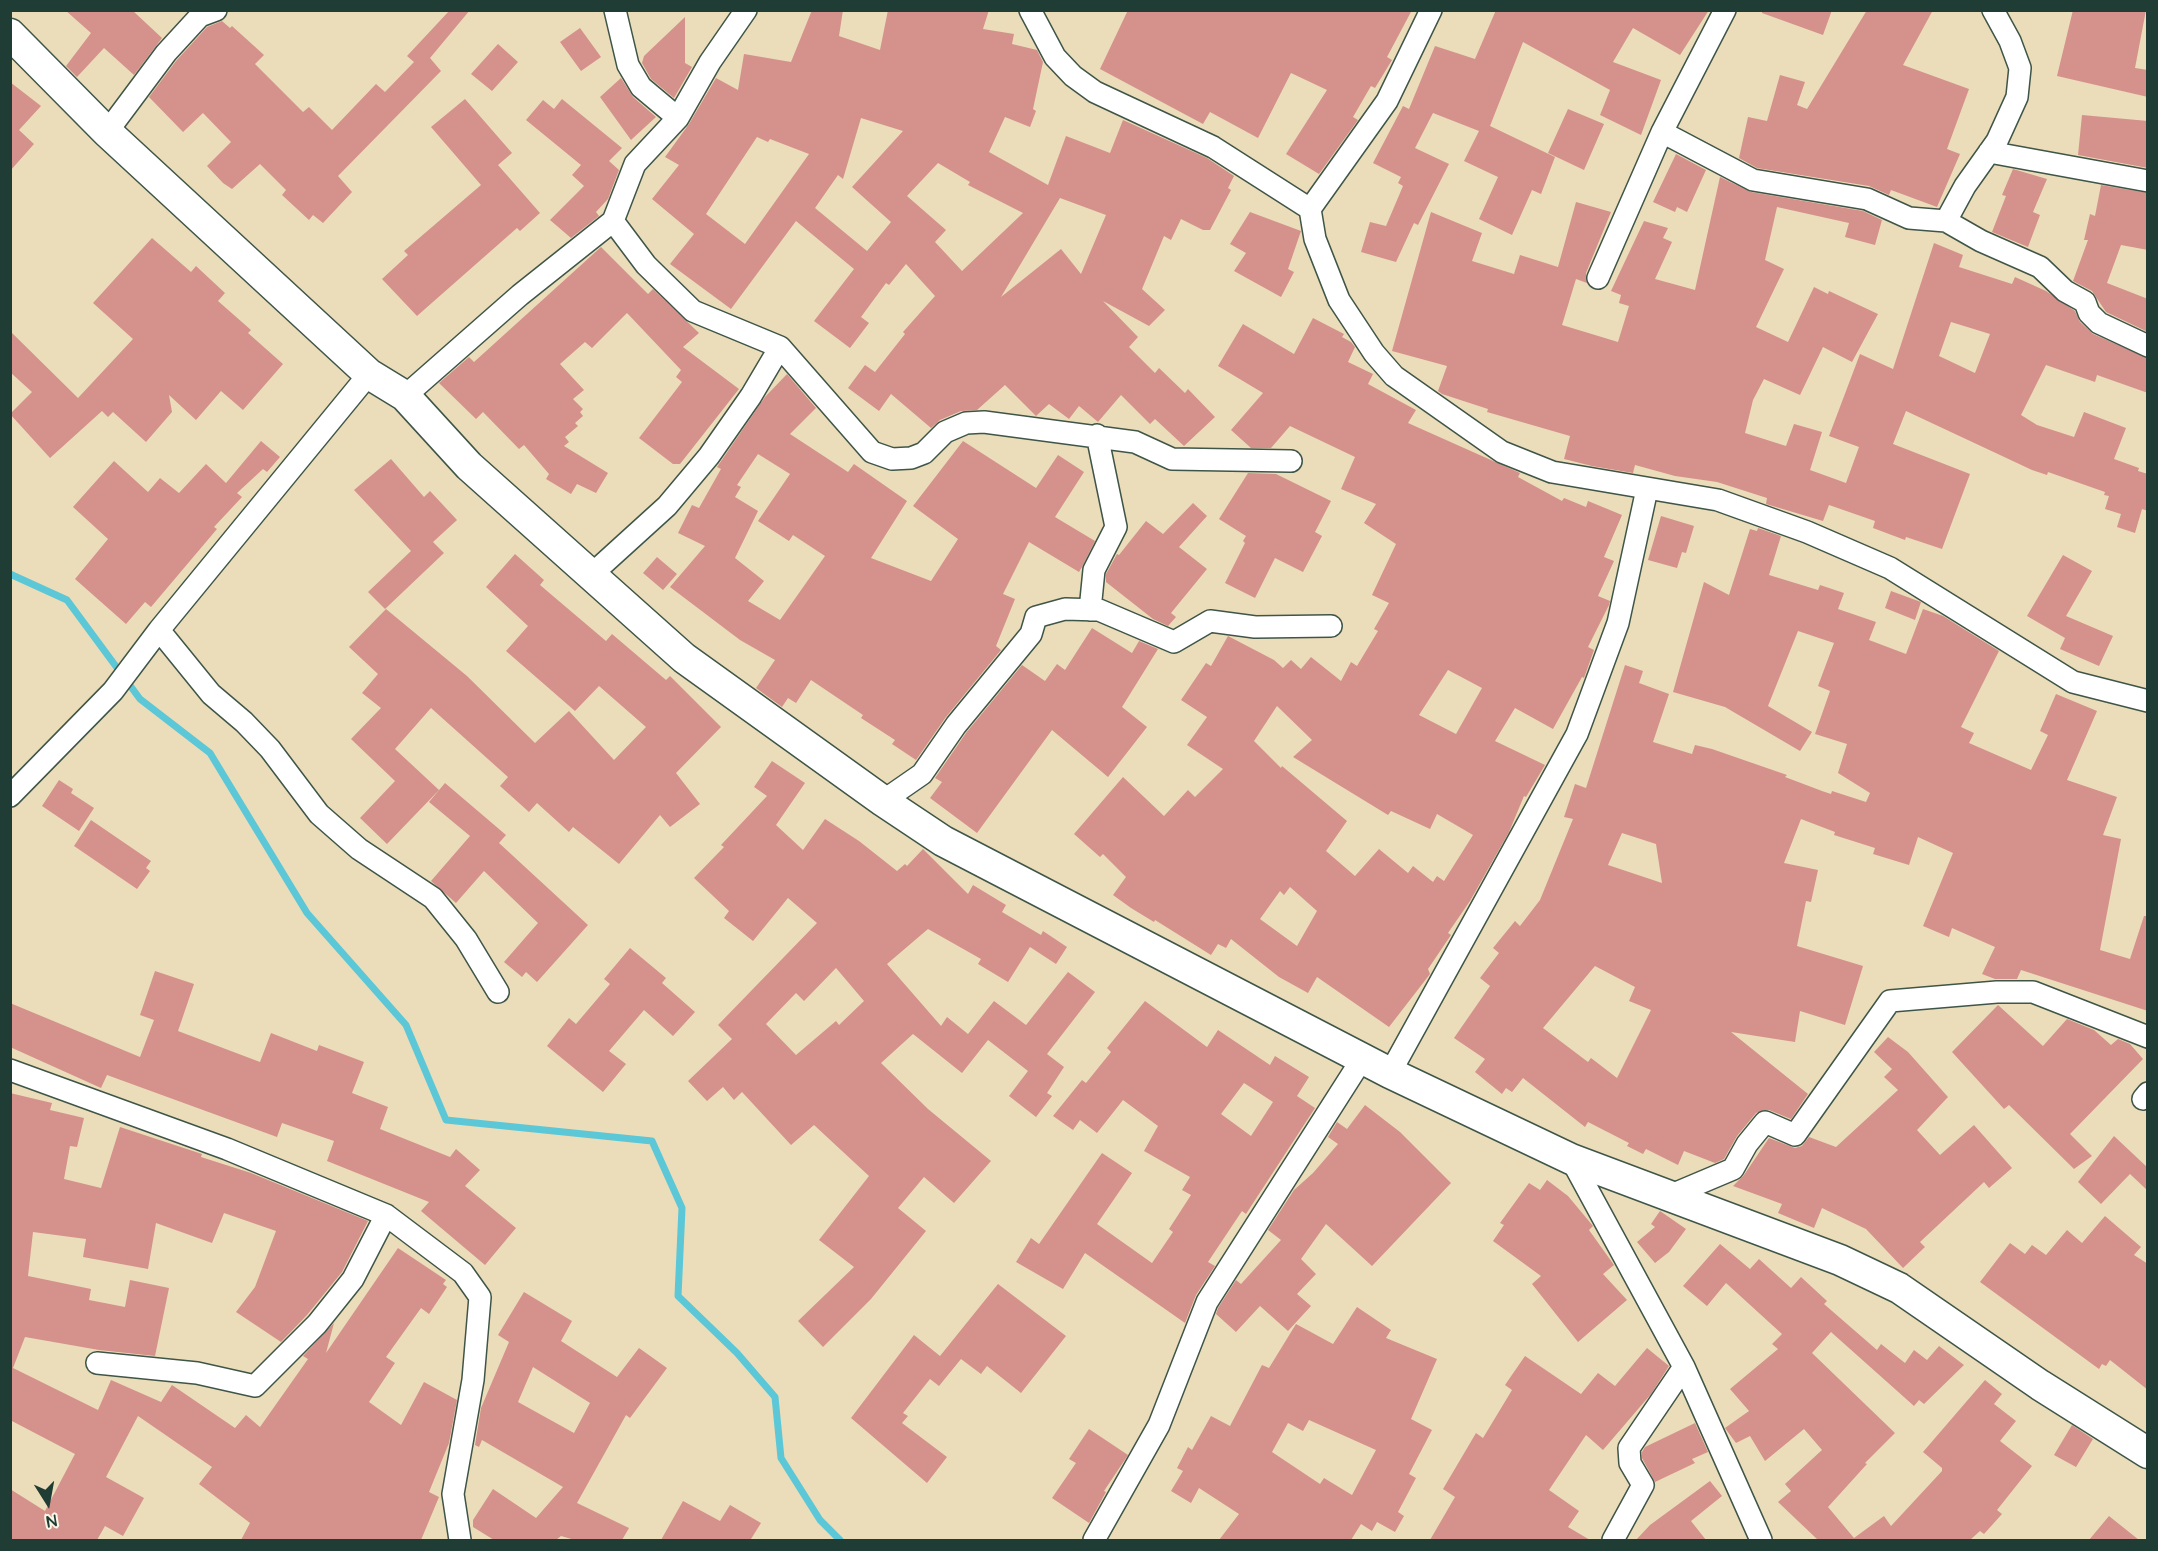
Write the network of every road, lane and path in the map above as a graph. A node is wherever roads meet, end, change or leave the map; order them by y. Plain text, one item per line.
1 (216, 10) edge
2 (615, 10) edge
3 (746, 10) edge
4 (1030, 10) edge
5 (1431, 10) edge
6 (1725, 10) edge
7 (1994, 10) edge
8 (10, 34) edge
9 (678, 118) junction
10 (107, 132) junction
11 (1662, 132) junction
12 (1989, 152) junction
13 (2148, 181) edge
14 (1310, 209) junction
15 (613, 220) junction
16 (1946, 221) junction
17 (1598, 278) dead end
18 (2148, 346) edge
19 (780, 347) junction
20 (369, 374) junction
21 (405, 396) junction
22 (1097, 435) junction
23 (1291, 461) dead end
24 (1647, 489) junction
25 (591, 575) junction
26 (1090, 610) junction
27 (1331, 626) dead end
28 (159, 630) junction
29 (2148, 701) edge
30 (11, 796) edge
31 (883, 801) junction
32 (498, 992) dead end
33 (2148, 1037) edge
34 (1362, 1059) junction
35 (10, 1070) edge
36 (1390, 1073) junction
37 (1571, 1159) junction
38 (1669, 1196) junction
39 (386, 1215) junction
40 (97, 1363) dead end
41 (1684, 1366) junction
42 (2148, 1454) edge
43 (460, 1540) edge
44 (1094, 1540) edge
45 (1613, 1540) edge
46 (1761, 1540) edge

1 - 10 street
2 - 9 street
3 - 9 street
4 - 14 street
5 - 14 street
6 - 11 street
7 - 12 street
8 - 10 street
9 - 15 street
10 - 20 street
11 - 16 street
11 - 17 street
12 - 13 street
12 - 16 street
14 - 24 street
15 - 19 street
15 - 21 street
16 - 18 street
19 - 22 street
19 - 25 street
20 - 21 street
20 - 28 street
21 - 25 street
22 - 23 street
22 - 26 street
24 - 29 street
24 - 36 street
25 - 31 street
26 - 27 street
26 - 31 street
28 - 30 street
28 - 32 street
31 - 34 street
33 - 38 street
34 - 36 street
34 - 44 street
35 - 39 street
36 - 37 street
37 - 38 street
37 - 41 street
38 - 42 street
39 - 40 street
39 - 43 street
41 - 45 street
41 - 46 street

